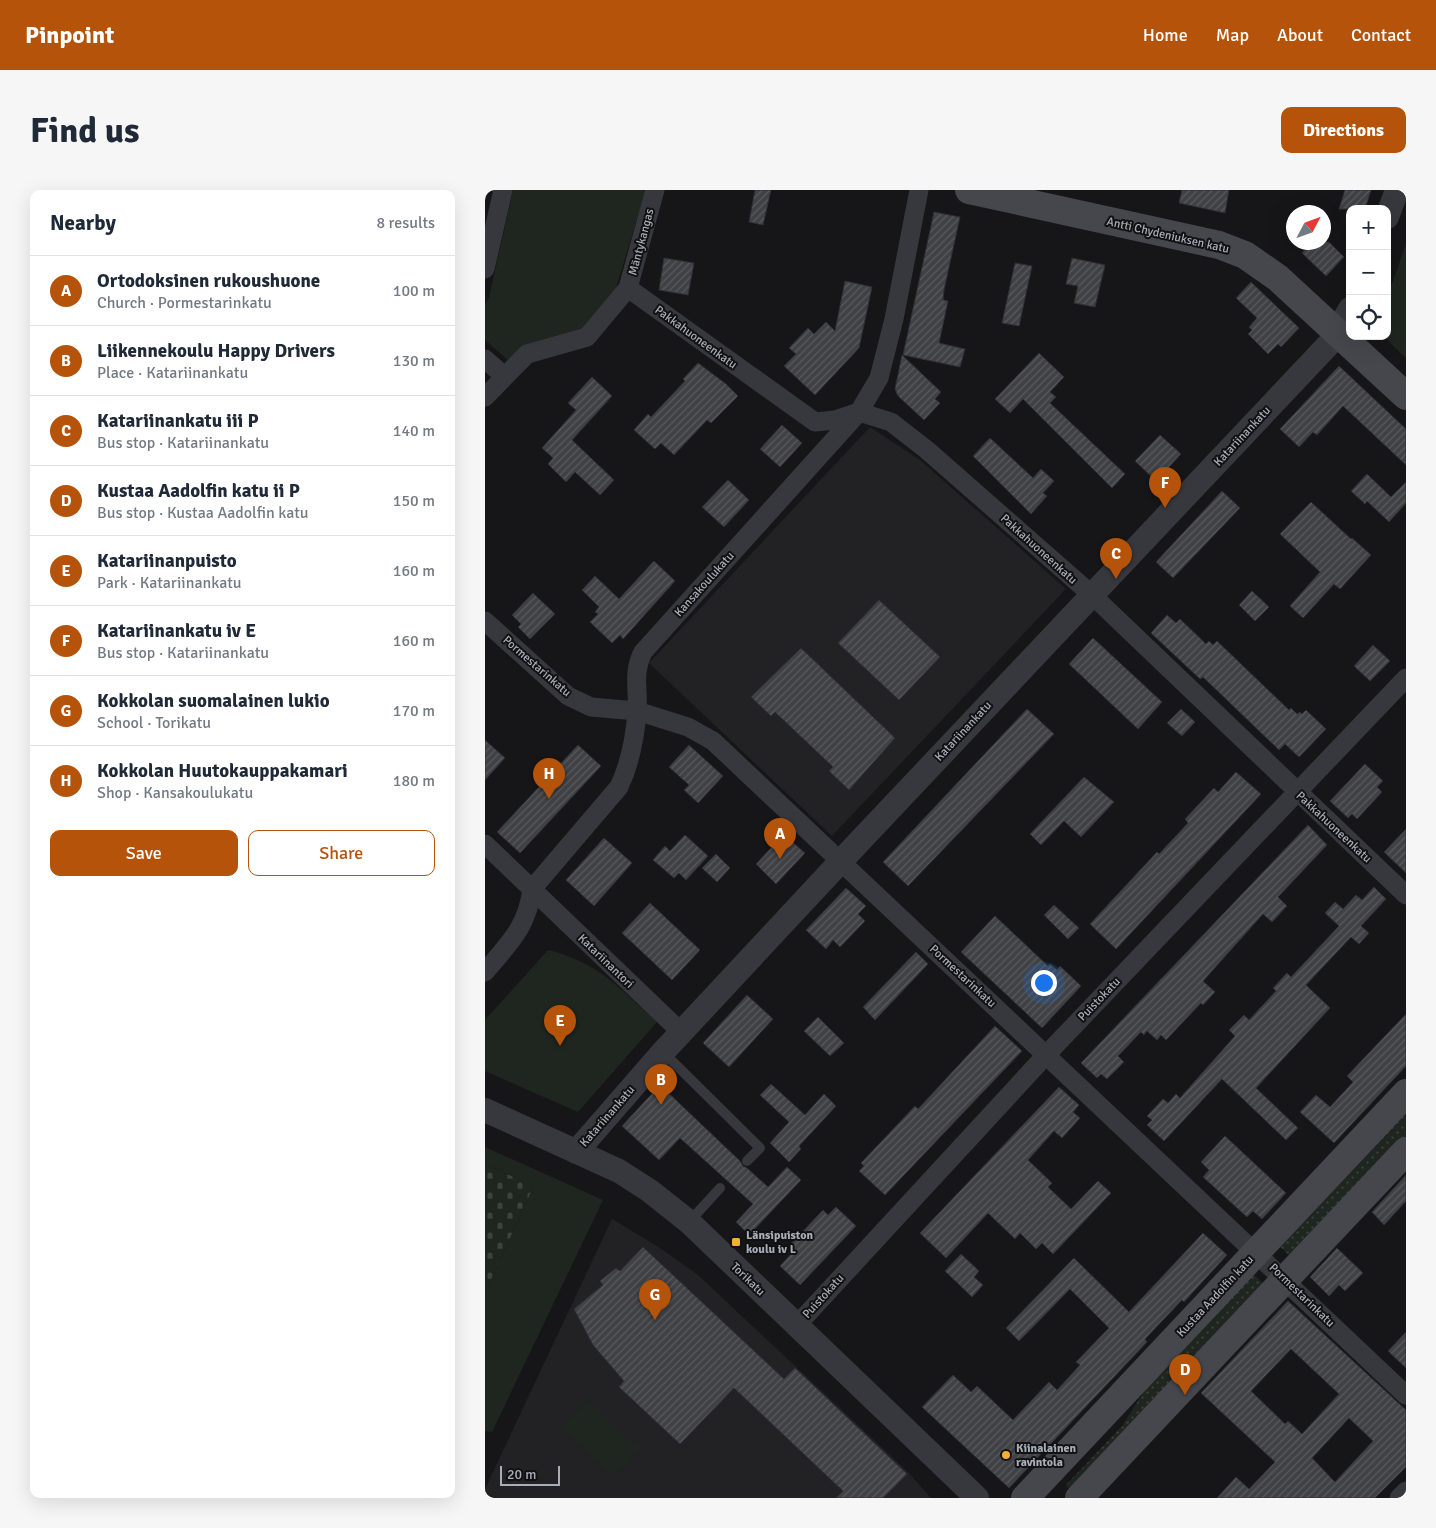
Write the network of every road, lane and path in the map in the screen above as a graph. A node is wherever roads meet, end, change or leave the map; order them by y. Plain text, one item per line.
1 (503, 190) edge
2 (655, 190) edge
3 (919, 190) edge
4 (969, 190) edge
5 (1397, 190) edge
6 (1391, 206) edge
7 (485, 269) edge
8 (628, 288) junction
9 (1343, 320) edge
10 (485, 359) edge
11 (504, 376) junction
12 (1406, 396) edge
13 (485, 397) edge
14 (859, 412) junction
15 (1091, 595) junction
16 (485, 621) edge
17 (1406, 678) edge
18 (637, 712) junction
19 (1297, 792) junction
20 (485, 844) edge
21 (841, 861) junction
22 (532, 889) junction
23 (1406, 895) edge
24 (485, 972) edge
25 (681, 1032) junction
26 (663, 1052) junction
27 (1047, 1054) junction
28 (1406, 1094) edge
29 (485, 1110) edge
30 (576, 1152) junction
31 (1406, 1152) edge
32 (747, 1161) dead end
33 (720, 1188) dead end
34 (689, 1222) junction
35 (1257, 1252) junction
36 (1286, 1279) junction
37 (797, 1325) junction
38 (1406, 1395) edge
39 (1406, 1491) edge
40 (977, 1498) edge
41 (1025, 1498) edge
42 (1079, 1498) edge
43 (1399, 1498) edge

1 - 7 street
2 - 8 street, Mäntykangas
3 - 14 street, Kansakoulukatu
4 - 9 main road, Antti Chydeniuksen katu
5 - 6 street
8 - 11 street, Mäntykangas
8 - 14 street, Pakkahuoneenkatu
9 - 12 main road, Antti Chydeniuksen katu
9 - 15 street, Katariinankatu
10 - 11 street
11 - 13 street, Mäntykangas
14 - 15 street, Pakkahuoneenkatu
14 - 18 street, Kansakoulukatu
15 - 19 street, Pakkahuoneenkatu
15 - 21 street, Katariinankatu
16 - 18 street, Pormestarinkatu
17 - 19 street, Puistokatu
18 - 21 street, Pormestarinkatu
18 - 22 street, Kansakoulukatu
19 - 23 street, Pakkahuoneenkatu
19 - 27 street, Puistokatu
20 - 22 street, Katariinantori
21 - 25 street, Katariinankatu
21 - 27 street, Pormestarinkatu
22 - 24 street, Kansakoulukatu
22 - 25 street, Katariinantori
25 - 26 street, Katariinankatu
26 - 30 street, Katariinankatu
26 - 32 lane
27 - 35 street, Pormestarinkatu
27 - 37 street, Puistokatu
28 - 35 main road, Kustaa Aadolfin katu
29 - 30 street, Torikatu
30 - 34 street, Torikatu
31 - 36 main road
33 - 34 lane
34 - 37 street, Torikatu
35 - 36 street, Pormestarinkatu
35 - 41 main road, Kustaa Aadolfin katu
36 - 38 street, Pormestarinkatu
36 - 42 main road
37 - 40 street, Torikatu
39 - 43 street

